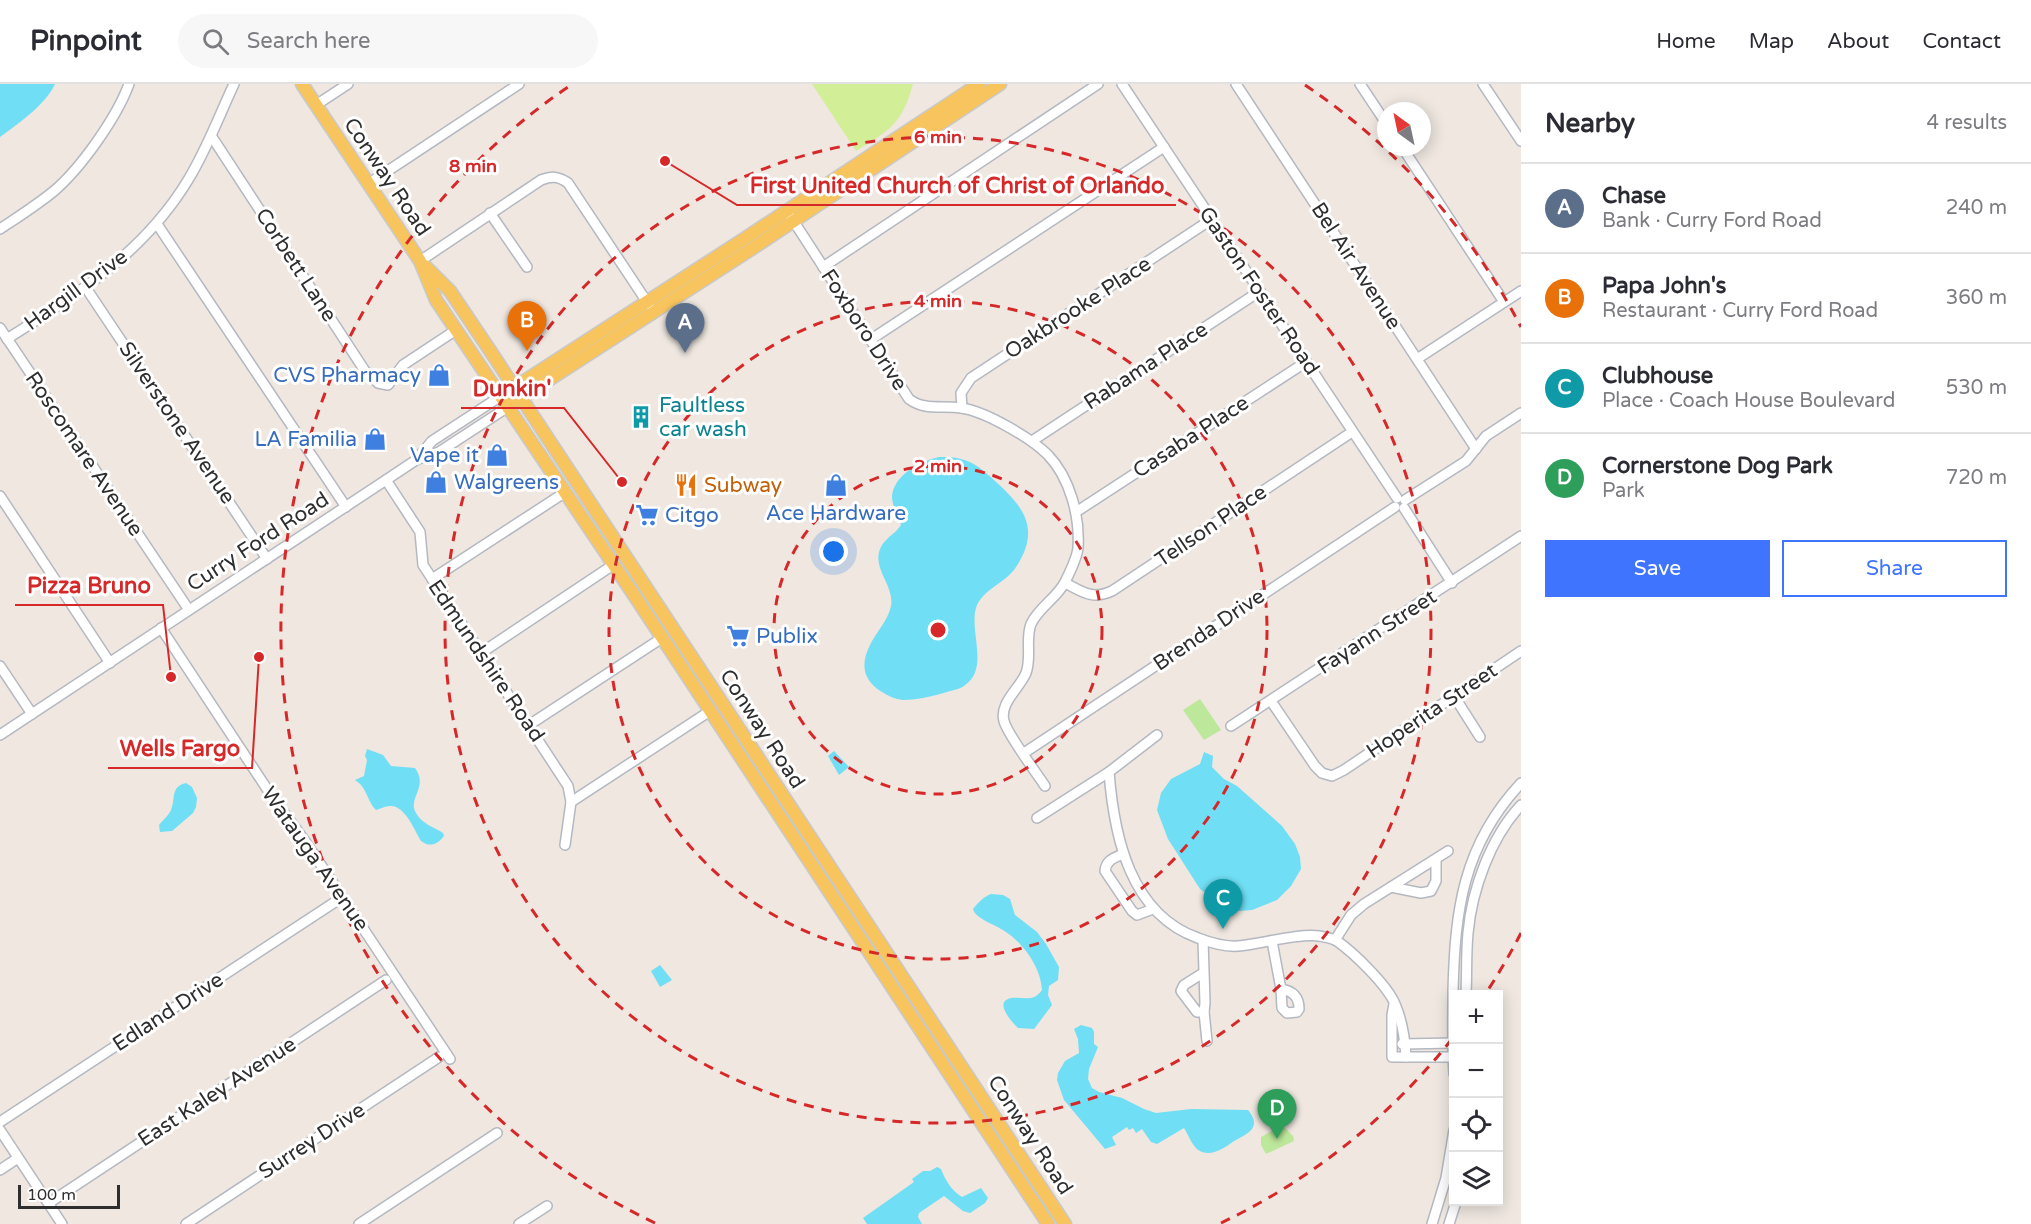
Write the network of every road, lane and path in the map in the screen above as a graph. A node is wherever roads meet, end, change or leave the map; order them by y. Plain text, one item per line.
1 (129, 84) edge
2 (234, 84) edge
3 (302, 84) edge
4 (348, 84) edge
5 (519, 84) edge
6 (979, 84) edge
7 (1000, 84) edge
8 (1098, 84) edge
9 (1122, 84) edge
10 (1236, 84) edge
11 (1362, 84) edge
12 (1484, 84) edge
13 (316, 105) junction
14 (1377, 108) edge
15 (212, 137) junction
16 (1521, 141) edge
17 (1164, 147) junction
18 (1408, 156) edge
19 (368, 184) junction
20 (490, 213) junction
21 (790, 216) junction
22 (1212, 219) junction
23 (157, 224) junction
24 (0, 229) edge
25 (420, 261) junction
26 (527, 267) dead end
27 (823, 267) junction
28 (86, 288) junction
29 (1260, 291) junction
30 (1521, 291) edge
31 (1504, 302) junction
32 (650, 307) junction
33 (0, 328) edge
34 (456, 330) junction
35 (7, 339) junction
36 (870, 340) junction
37 (1417, 359) junction
38 (1306, 362) junction
39 (518, 393) junction
40 (504, 402) junction
41 (962, 408) junction
42 (1521, 413) edge
43 (1353, 432) junction
44 (1032, 441) junction
45 (1476, 449) junction
46 (386, 480) junction
47 (564, 493) junction
48 (0, 496) edge
49 (1400, 503) junction
50 (346, 507) junction
51 (1076, 512) junction
52 (1521, 536) edge
53 (267, 559) junction
54 (613, 565) junction
55 (432, 579) junction
56 (1065, 583) junction
57 (1452, 583) junction
58 (636, 598) junction
59 (189, 610) junction
60 (161, 628) junction
61 (672, 629) junction
62 (662, 638) junction
63 (1521, 651) edge
64 (481, 653) junction
65 (690, 655) junction
66 (110, 663) junction
67 (0, 666) edge
68 (1454, 696) junction
69 (1271, 701) junction
70 (710, 711) junction
71 (32, 714) junction
72 (529, 725) junction
73 (1232, 726) dead end
74 (0, 735) edge
75 (1157, 735) dead end
76 (1480, 737) dead end
77 (1024, 753) junction
78 (740, 756) junction
79 (1109, 772) junction
80 (1521, 783) edge
81 (776, 785) junction
82 (1045, 786) dead end
83 (571, 802) junction
84 (1521, 805) edge
85 (1037, 818) dead end
86 (565, 845) dead end
87 (1448, 851) dead end
88 (1123, 854) junction
89 (1436, 859) junction
90 (833, 871) junction
91 (822, 880) junction
92 (1391, 887) junction
93 (335, 902) dead end
94 (1153, 909) junction
95 (1203, 940) junction
96 (1335, 940) junction
97 (1272, 941) junction
98 (1203, 973) junction
99 (386, 980) dead end
100 (1281, 989) dead end
101 (1454, 990) edge
102 (1467, 990) edge
103 (1395, 1002) junction
104 (1204, 1012) junction
105 (1207, 1041) dead end
106 (1405, 1043) junction
107 (1449, 1043) edge
108 (1391, 1044) junction
109 (439, 1057) dead end
110 (1406, 1057) junction
111 (1449, 1058) edge
112 (450, 1059) dead end
113 (956, 1083) junction
114 (991, 1111) junction
115 (0, 1122) edge
116 (0, 1130) edge
117 (497, 1133) dead end
118 (1450, 1152) edge
119 (18, 1158) junction
120 (0, 1170) edge
121 (49, 1203) junction
122 (547, 1206) dead end
123 (1455, 1206) edge
124 (62, 1224) edge
125 (186, 1224) edge
126 (359, 1224) edge
127 (519, 1224) edge
128 (1048, 1224) edge
129 (1065, 1224) edge
130 (1432, 1224) edge
131 (1449, 1224) edge

1 - 24 street
2 - 15 street, Hargill Drive
3 - 13 main road, Conway Road
4 - 13 street
5 - 19 street
6 - 21 main road, Curry Ford Road
7 - 21 main road, Curry Ford Road
8 - 27 street
9 - 17 street, Gaston Foster Road
10 - 37 street, Bel Air Avenue
11 - 14 street
12 - 16 street
13 - 19 main road, Conway Road
15 - 23 street, Hargill Drive
15 - 34 street, Corbett Lane
17 - 22 street, Gaston Foster Road
17 - 36 street
18 - 31 street
19 - 25 main road, Conway Road
20 - 25 street
20 - 26 street
20 - 32 street
21 - 27 street, Foxboro Drive
21 - 32 main road, Curry Ford Road
22 - 29 street, Gaston Foster Road
22 - 41 street, Oakbrooke Place
23 - 28 street, Hargill Drive
23 - 50 street
25 - 34 main road, Conway Road
25 - 39 main road, Conway Road
27 - 36 street, Foxboro Drive
28 - 35 street, Hargill Drive
28 - 53 street, Silverstone Avenue
29 - 38 street, Gaston Foster Road
29 - 44 street, Rabama Place
30 - 31 street
31 - 37 street
32 - 39 main road, Curry Ford Road
33 - 35 street, Roscomare Avenue
34 - 40 main road, Conway Road
35 - 59 street, Roscomare Avenue
36 - 41 street, Foxboro Drive
37 - 45 street, Bel Air Avenue
38 - 43 street, Gaston Foster Road
38 - 51 street, Casaba Place
39 - 40 main road, Curry Ford Road
39 - 61 main road, Conway Road
40 - 46 street, Curry Ford Road
40 - 47 main road, Conway Road
41 - 44 street, Foxboro Drive
42 - 45 street, Brenda Drive
43 - 49 street, Gaston Foster Road
43 - 56 street, Tellson Place
44 - 51 street, Foxboro Drive
45 - 49 street, Brenda Drive
46 - 50 street, Curry Ford Road
46 - 55 street, Edmundshire Road
47 - 54 main road, Conway Road
47 - 55 street
48 - 66 street
49 - 57 street, Gaston Foster Road
49 - 77 street, Brenda Drive
50 - 53 street, Curry Ford Road
51 - 56 street, Foxboro Drive
52 - 57 street, Fayann Street
53 - 59 street, Curry Ford Road
54 - 58 main road, Conway Road
54 - 64 street
55 - 64 street, Edmundshire Road
56 - 77 street, Foxboro Drive
57 - 69 street, Fayann Street
58 - 61 main road
58 - 62 main road, Conway Road
59 - 60 street, Curry Ford Road
60 - 66 street, Curry Ford Road
60 - 112 street, Watauga Avenue
61 - 65 main road, Conway Road
62 - 65 main road
62 - 70 main road, Conway Road
62 - 72 street
63 - 68 street, Hoperita Street
64 - 72 street, Edmundshire Road
65 - 81 main road, Conway Road
66 - 71 street, Curry Ford Road
67 - 71 street
68 - 69 street, Hoperita Street
68 - 76 street
69 - 73 street, Fayann Street
70 - 78 main road, Conway Road
70 - 83 street
71 - 74 street, Curry Ford Road
72 - 83 street, Edmundshire Road
75 - 79 street
77 - 82 street, Foxboro Drive
78 - 81 main road
78 - 91 main road, Conway Road
79 - 85 street
79 - 88 street
80 - 101 street
81 - 90 main road, Conway Road
83 - 86 street, Edmundshire Road
84 - 102 street
87 - 89 street
88 - 94 street
88 - 94 street
89 - 92 street
89 - 92 street
90 - 91 street
90 - 114 main road, Conway Road
91 - 113 main road, Conway Road
92 - 96 street
93 - 115 street, Edland Drive
94 - 95 street
95 - 97 street
95 - 98 street
96 - 97 street
96 - 103 street
97 - 100 street
98 - 104 street
98 - 104 street
99 - 121 street, East Kaley Avenue
103 - 106 street
103 - 108 street
104 - 105 street
106 - 107 street
106 - 108 street
106 - 110 street
108 - 110 street
109 - 125 street, Surrey Drive
110 - 111 street
113 - 114 main road
113 - 128 main road, Conway Road
114 - 129 main road, Conway Road
116 - 119 street
117 - 126 street
118 - 130 street
119 - 120 street
119 - 121 street
121 - 124 street
122 - 127 street
123 - 131 street

